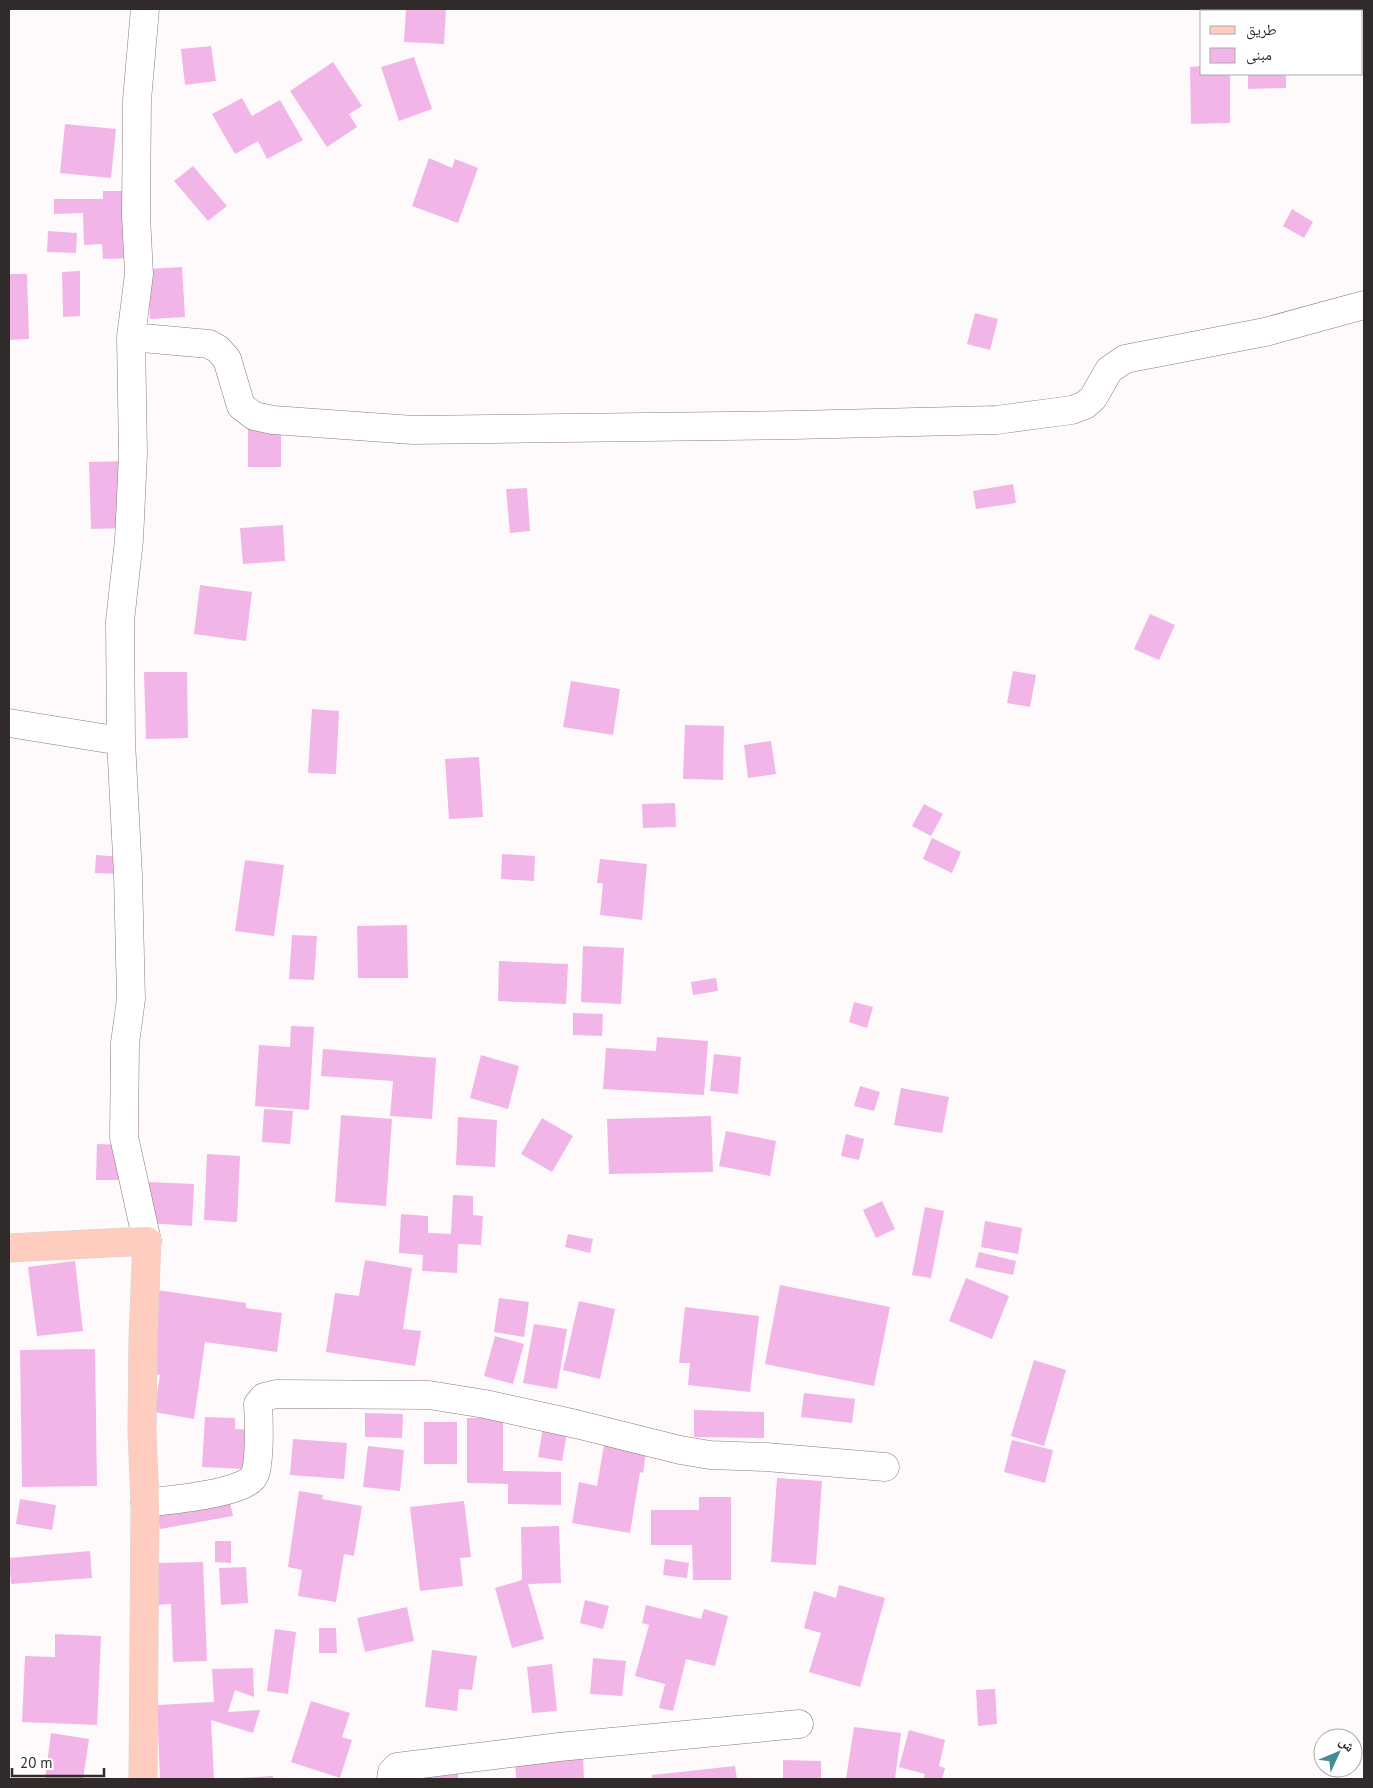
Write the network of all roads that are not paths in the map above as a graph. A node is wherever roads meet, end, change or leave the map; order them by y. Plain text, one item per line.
1 (145, 9) edge
2 (1364, 304) edge
3 (131, 338) junction
4 (9, 723) edge
5 (121, 741) junction
6 (147, 1241) junction
7 (9, 1248) edge
8 (885, 1468) dead end
9 (145, 1503) junction
10 (798, 1724) dead end
11 (143, 1779) edge
12 (392, 1779) edge

1 - 3 street
2 - 3 street
3 - 5 street
4 - 5 street
5 - 6 street
6 - 7 main road
6 - 9 main road
8 - 9 street
9 - 11 main road
10 - 12 street

